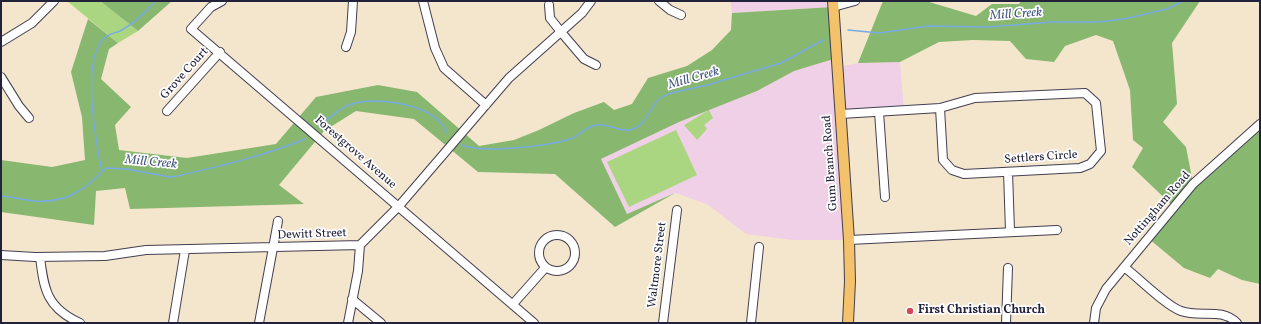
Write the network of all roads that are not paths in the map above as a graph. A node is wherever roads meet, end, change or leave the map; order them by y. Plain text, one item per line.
1 (54, 1) edge
2 (222, 1) edge
3 (353, 1) edge
4 (423, 1) edge
5 (591, 1) edge
6 (659, 1) edge
7 (855, 1) edge
8 (833, 4) edge
9 (549, 5) dead end
10 (681, 15) dead end
11 (561, 32) junction
12 (1, 42) edge
13 (346, 47) dead end
14 (220, 52) junction
15 (596, 65) dead end
16 (1, 77) edge
17 (486, 105) junction
18 (940, 108) junction
19 (168, 111) dead end
20 (879, 112) junction
21 (841, 114) junction
22 (29, 118) dead end
23 (1260, 124) edge
24 (1008, 172) junction
25 (885, 197) dead end
26 (399, 206) junction
27 (677, 210) dead end
28 (278, 221) dead end
29 (1057, 230) dead end
30 (1010, 231) junction
31 (849, 240) junction
32 (360, 245) junction
33 (759, 247) dead end
34 (272, 248) junction
35 (185, 250) junction
36 (1, 255) edge
37 (40, 257) junction
38 (1124, 266) junction
39 (545, 268) junction
40 (1008, 268) dead end
41 (352, 299) junction
42 (513, 304) junction
43 (80, 323) edge
44 (173, 323) edge
45 (259, 323) edge
46 (348, 323) edge
47 (381, 323) edge
48 (534, 323) edge
49 (663, 323) edge
50 (751, 323) edge
51 (848, 323) edge
52 (1006, 323) edge
53 (1094, 323) edge
54 (1237, 323) edge

1 - 12 street
2 - 14 street, Forestgrove Avenue
3 - 13 street
4 - 17 street
5 - 11 street, Dewitt Street
6 - 10 street
7 - 8 street
8 - 21 main road, Gum Branch Road
9 - 11 street
11 - 15 street
11 - 17 street, Dewitt Street
14 - 19 street, Grove Court
14 - 26 street, Forestgrove Avenue
16 - 22 street
17 - 26 street, Dewitt Street
18 - 20 street, Settlers Circle
18 - 24 street, Settlers Circle
18 - 24 street, Settlers Circle
20 - 21 street, Settlers Circle
20 - 25 street
21 - 31 main road, Gum Branch Road
23 - 38 street, Nottingham Road
24 - 30 street
26 - 32 street, Dewitt Street
26 - 42 street, Forestgrove Avenue
27 - 49 street, Waltmore Street
28 - 34 street
29 - 30 street
30 - 31 street
31 - 51 main road, Gum Branch Road
32 - 34 street, Dewitt Street
32 - 41 street
33 - 50 street
34 - 35 street, Dewitt Street
34 - 45 street
35 - 37 street, Dewitt Street
35 - 44 street
36 - 37 street, Dewitt Street
37 - 43 street
38 - 53 street, Nottingham Road
38 - 54 street
39 - 39 street
39 - 42 street
40 - 52 street
41 - 46 street
41 - 47 street
42 - 48 street, Forestgrove Avenue

